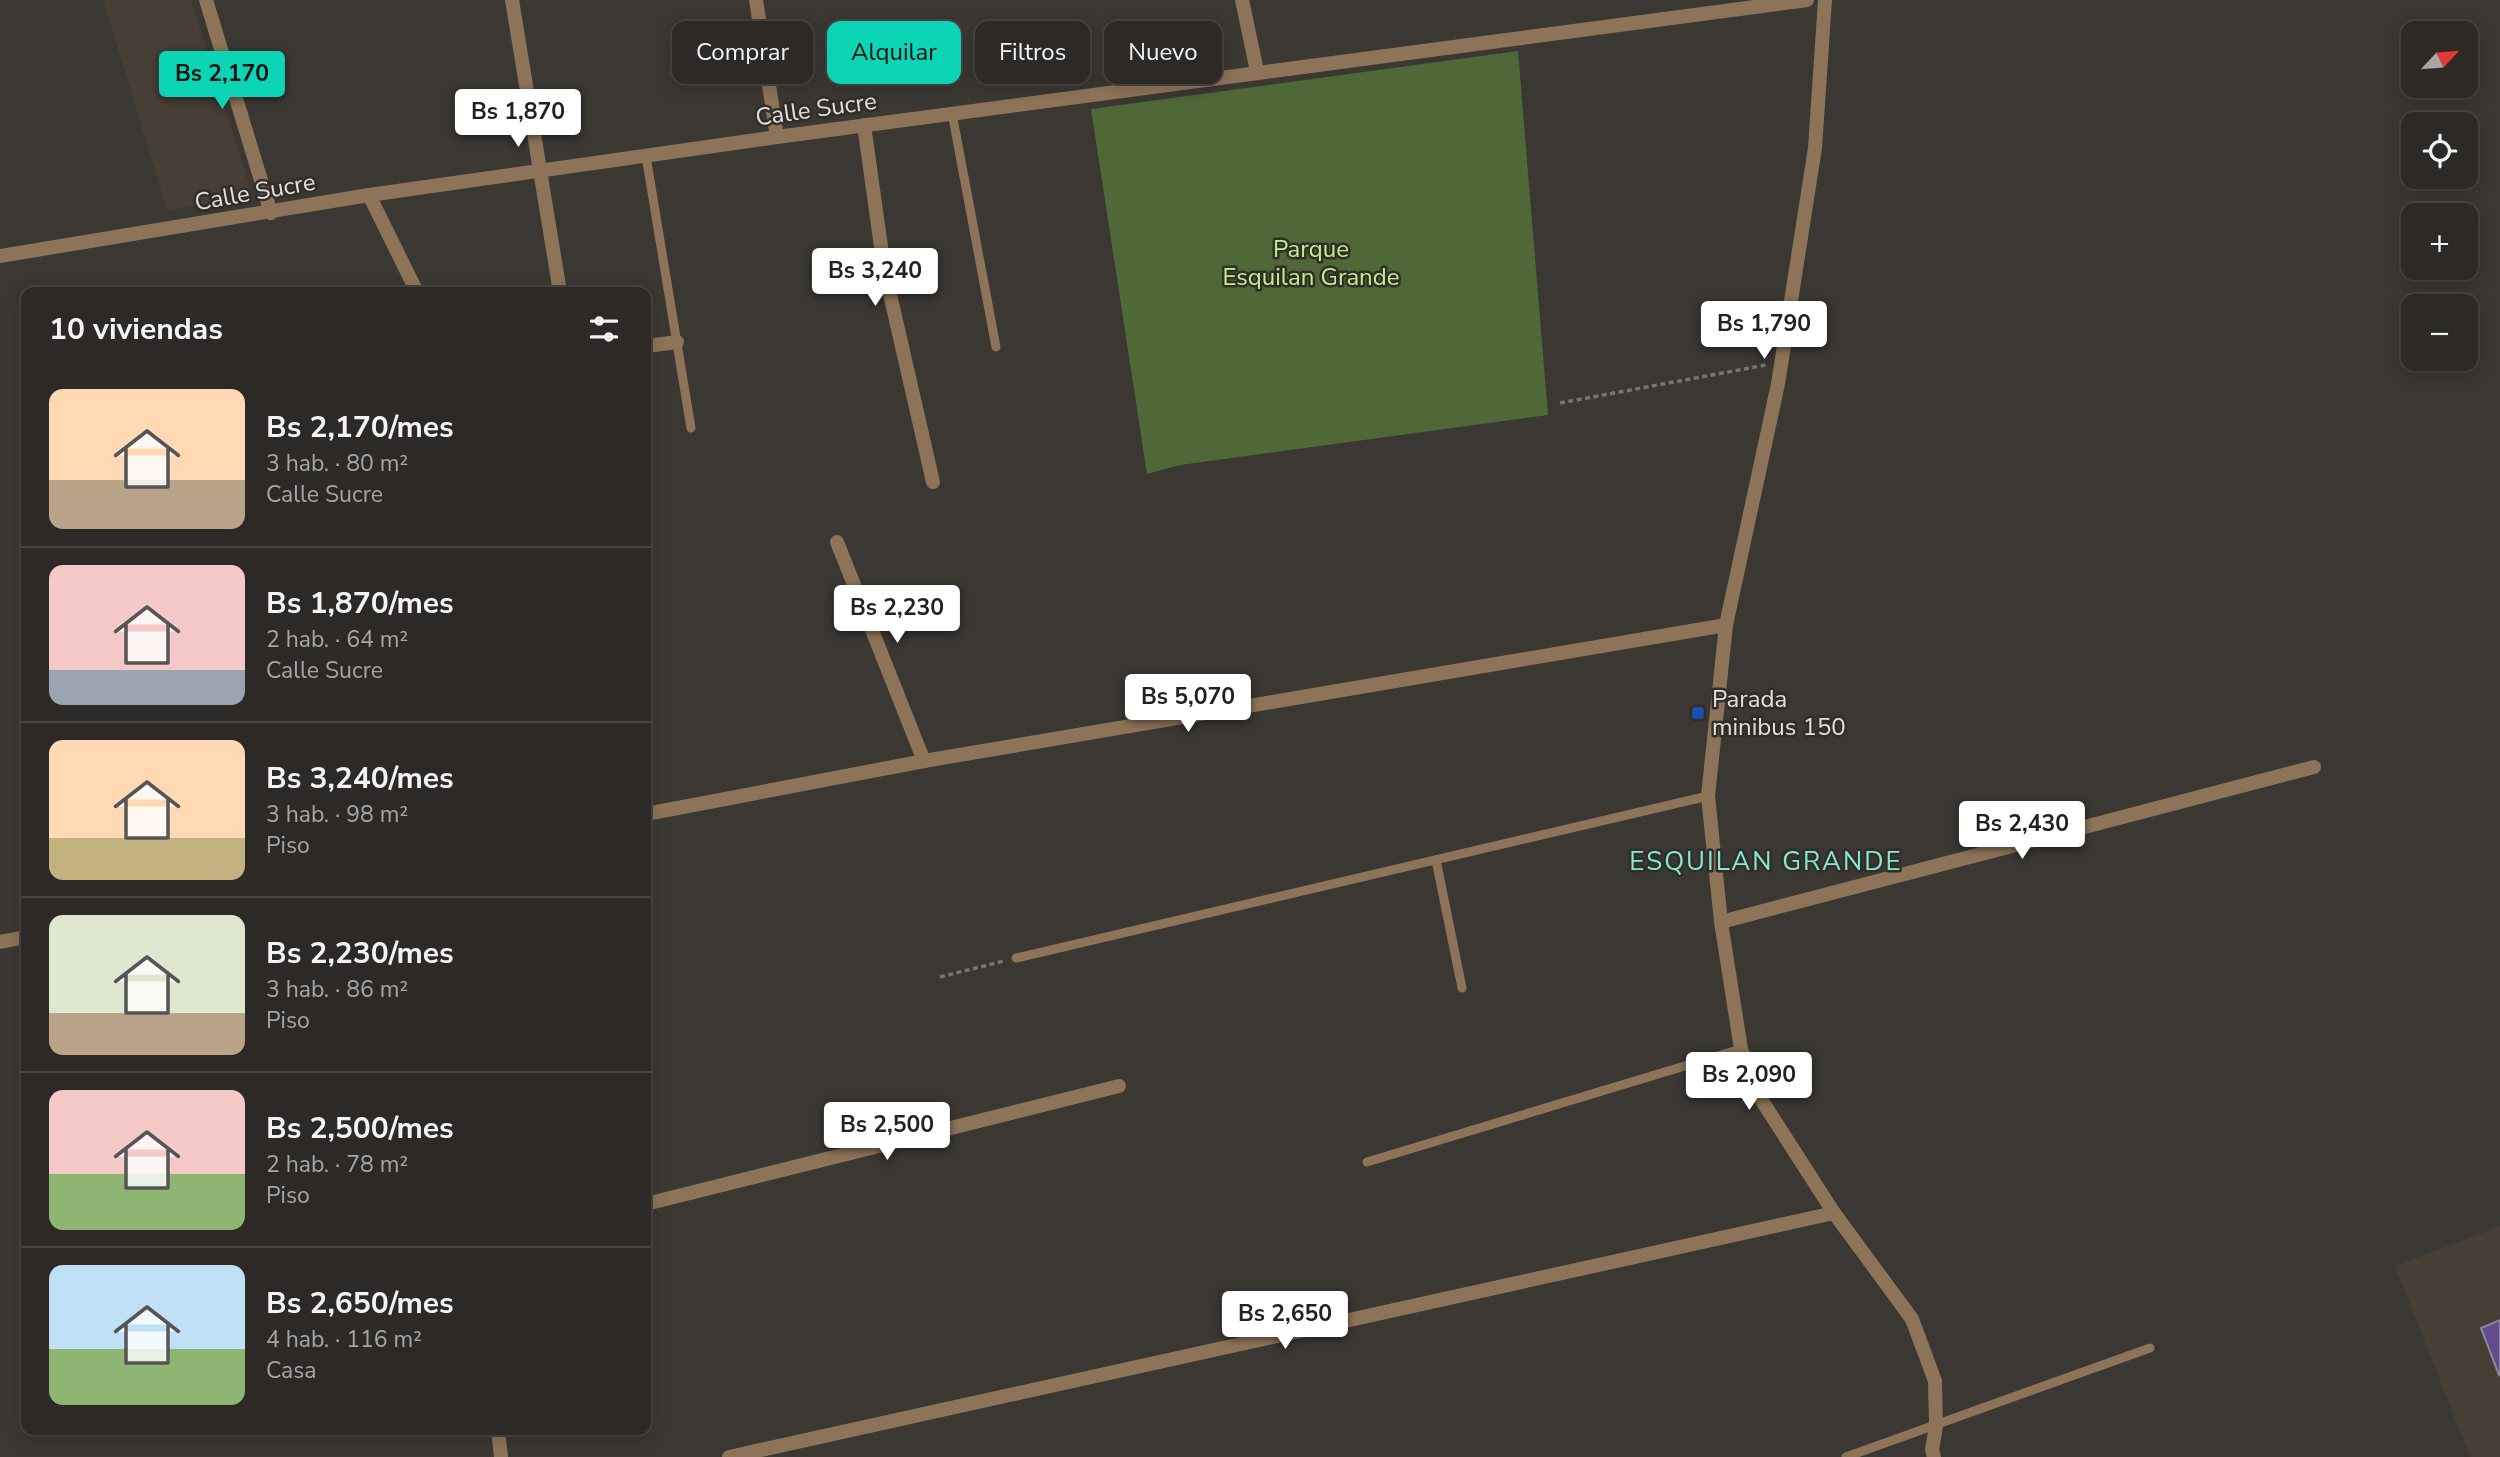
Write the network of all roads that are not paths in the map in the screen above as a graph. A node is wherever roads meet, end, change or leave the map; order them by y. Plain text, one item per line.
1 (206, 0) edge
2 (512, 0) edge
3 (756, 0) edge
4 (1242, 0) edge
5 (1807, 0) edge
6 (1825, 0) edge
7 (1257, 71) junction
8 (952, 113) junction
9 (864, 125) junction
10 (777, 137) junction
11 (646, 156) junction
12 (540, 171) junction
13 (369, 195) junction
14 (271, 213) junction
15 (0, 256) edge
16 (415, 287) edge
17 (559, 287) edge
18 (677, 342) junction
19 (651, 345) edge
20 (996, 347) dead end
21 (691, 428) dead end
22 (933, 482) dead end
23 (836, 542) dead end
24 (1726, 625) junction
25 (924, 761) junction
26 (2314, 767) dead end
27 (1708, 796) junction
28 (651, 813) edge
29 (1436, 860) junction
30 (1721, 922) junction
31 (21, 938) edge
32 (0, 942) edge
33 (1016, 958) road end
34 (1462, 988) dead end
35 (1741, 1049) junction
36 (1119, 1086) dead end
37 (1367, 1163) dead end
38 (651, 1203) edge
39 (1834, 1213) junction
40 (2150, 1348) dead end
41 (1936, 1426) junction
42 (499, 1435) edge
43 (501, 1457) edge
44 (729, 1457) edge
45 (1846, 1457) edge
46 (1934, 1457) edge

1 - 14 street
2 - 12 street
3 - 10 street
4 - 7 street
5 - 7 street, Calle Sucre
6 - 24 street
7 - 8 street, Calle Sucre
8 - 9 street, Calle Sucre
8 - 20 lane
9 - 10 street, Calle Sucre
9 - 22 street
10 - 11 street, Calle Sucre
11 - 12 street, Calle Sucre
11 - 18 lane
12 - 13 street, Calle Sucre
12 - 17 street
13 - 14 street, Calle Sucre
13 - 16 street
14 - 15 street, Calle Sucre
18 - 19 street
18 - 21 lane
23 - 25 street
24 - 25 street
24 - 27 street
25 - 28 street
26 - 30 street
27 - 29 lane
27 - 30 street
29 - 33 lane
29 - 34 lane
30 - 35 street
31 - 32 street
35 - 37 lane
35 - 39 street
36 - 38 street
39 - 41 street
39 - 44 street
40 - 41 lane
41 - 45 lane
41 - 46 street
42 - 43 street

